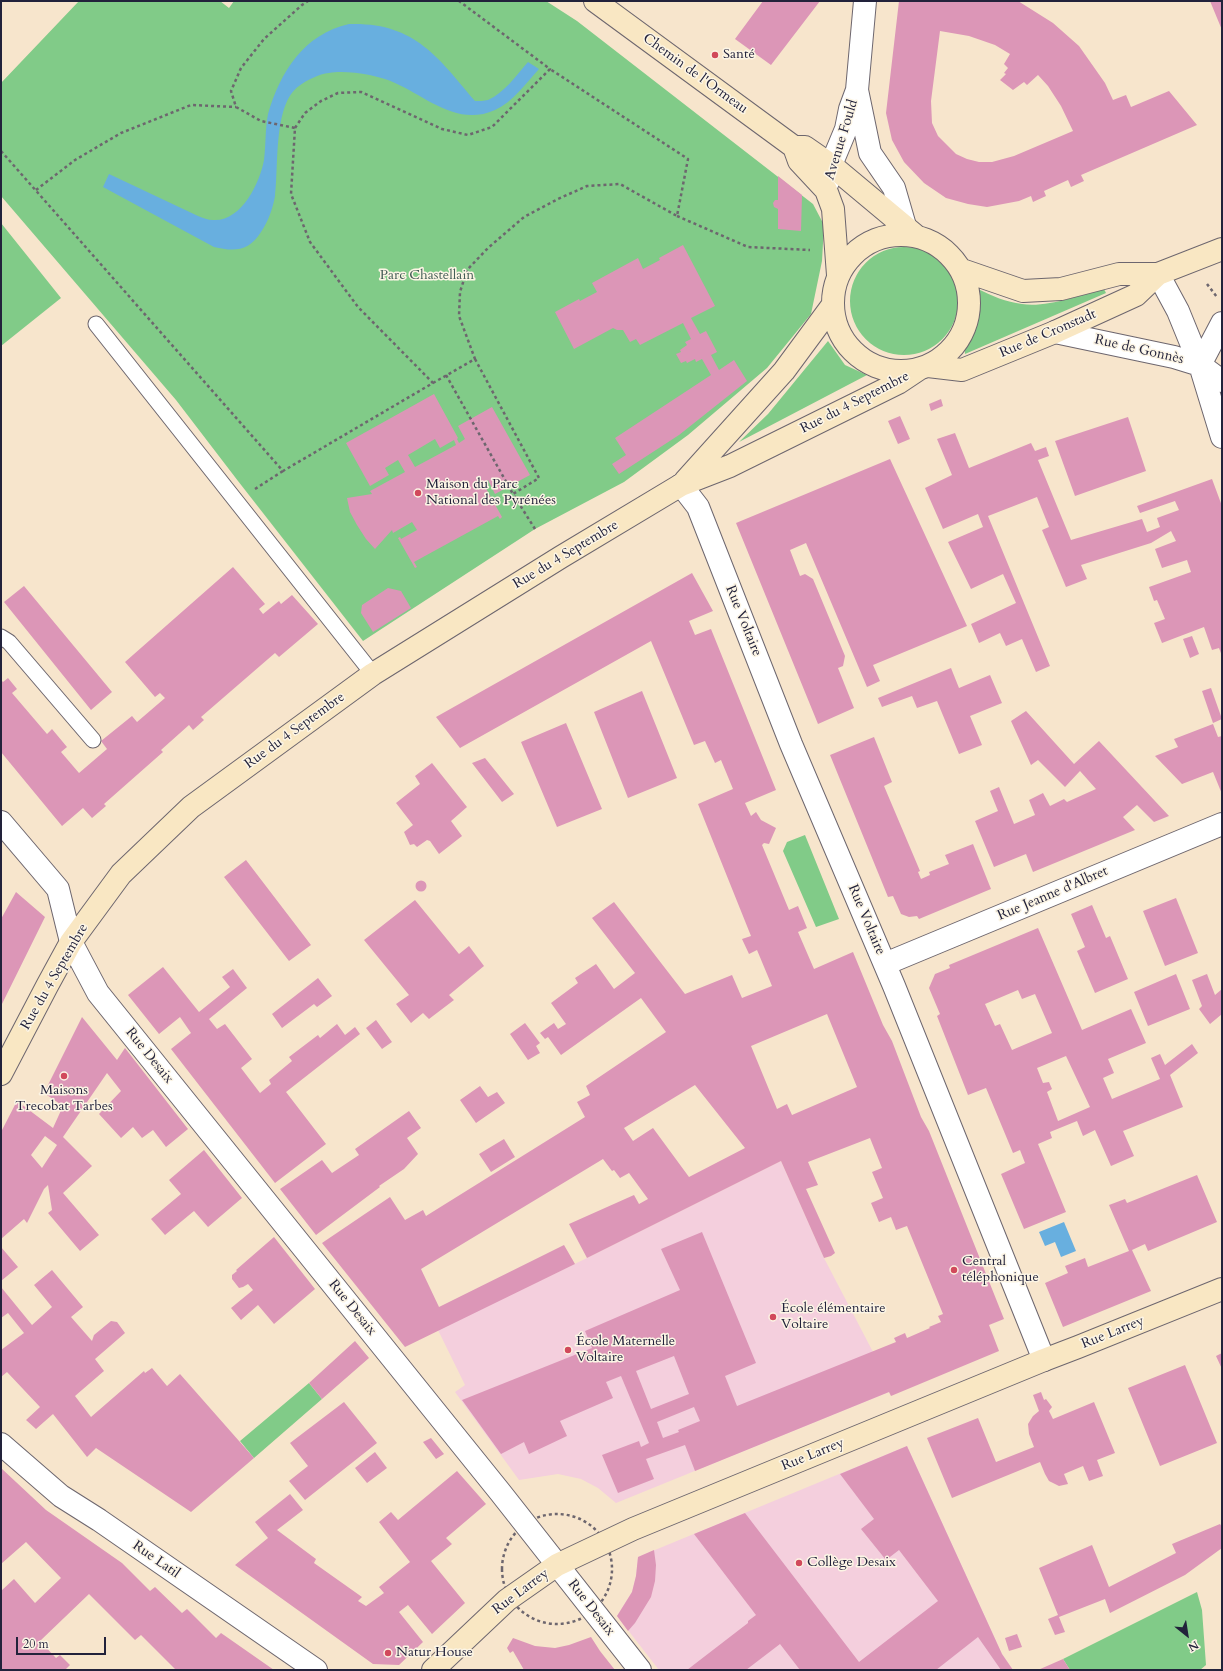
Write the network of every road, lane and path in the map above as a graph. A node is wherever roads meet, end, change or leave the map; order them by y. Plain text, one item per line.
1 (308, 1) edge
2 (459, 1) edge
3 (595, 1) edge
4 (865, 1) edge
5 (550, 69) junction
6 (857, 90) junction
7 (236, 107) junction
8 (295, 128) junction
9 (794, 147) junction
10 (1, 151) edge
11 (831, 164) junction
12 (36, 190) junction
13 (826, 190) junction
14 (677, 216) junction
15 (911, 231) junction
16 (836, 244) junction
17 (1222, 249) edge
18 (962, 270) junction
19 (1158, 274) junction
20 (838, 275) junction
21 (1204, 280) dead end
22 (1219, 300) dead end
23 (832, 306) junction
24 (1222, 323) edge
25 (96, 324) dead end
26 (1055, 332) junction
27 (475, 359) junction
28 (1200, 365) junction
29 (924, 368) junction
30 (446, 375) junction
31 (1222, 381) edge
32 (433, 383) junction
33 (1222, 437) edge
34 (283, 471) junction
35 (681, 485) junction
36 (513, 494) junction
37 (236, 501) junction
38 (535, 529) dead end
39 (1, 637) edge
40 (373, 674) junction
41 (93, 740) dead end
42 (1, 822) edge
43 (1222, 824) edge
44 (72, 942) junction
45 (884, 964) junction
46 (1, 1074) edge
47 (1222, 1289) edge
48 (1044, 1360) junction
49 (1, 1444) edge
50 (557, 1565) junction
51 (316, 1670) edge
52 (433, 1670) edge
53 (640, 1670) edge

1 - 7 path
2 - 5 path
3 - 9 main road, Chemin de l'Ormeau
4 - 6 street, Avenue Fould
5 - 8 path
5 - 14 path
6 - 11 street, Avenue Fould
6 - 15 street, Avenue Fould
7 - 8 path
7 - 12 path
8 - 32 path
9 - 11 main road, Chemin de l'Ormeau
9 - 13 main road, Chemin de l'Ormeau
10 - 12 path
11 - 13 street, Avenue Fould
11 - 15 main road, Chemin de l'Ormeau
12 - 34 path
13 - 16 main road, Chemin de l'Ormeau
14 - 16 path
14 - 27 path
15 - 18 main road
15 - 20 main road
16 - 20 main road, Chemin de l'Ormeau
17 - 19 main road, Rue de Cronstadt
18 - 19 main road, Rue de Cronstadt
18 - 29 main road
19 - 26 main road, Rue de Cronstadt
19 - 28 street, Rue de Gonnès
20 - 23 main road
21 - 22 path
23 - 29 main road
23 - 35 main road, Rue du 4 Septembre
24 - 28 street
25 - 37 lane
26 - 28 street, Rue de Gonnès
26 - 29 main road, Rue de Cronstadt
27 - 30 path
27 - 36 path
28 - 31 street
28 - 33 street, Rue de Gonnès
29 - 35 main road, Rue du 4 Septembre
30 - 32 path
30 - 36 path
32 - 34 path
34 - 37 path
35 - 40 main road, Rue du 4 Septembre
35 - 45 street, Rue Voltaire
36 - 38 path
37 - 40 lane
39 - 41 lane
40 - 44 main road, Rue du 4 Septembre
42 - 44 street, Rue Desaix
43 - 45 street, Rue Jeanne d'Albret
44 - 46 main road, Rue du 4 Septembre
44 - 50 street, Rue Desaix
45 - 48 street, Rue Voltaire
47 - 48 main road, Rue Larrey
48 - 50 main road, Rue Larrey
49 - 51 street, Rue Latil
50 - 52 main road, Rue Larrey
50 - 53 street, Rue Desaix

